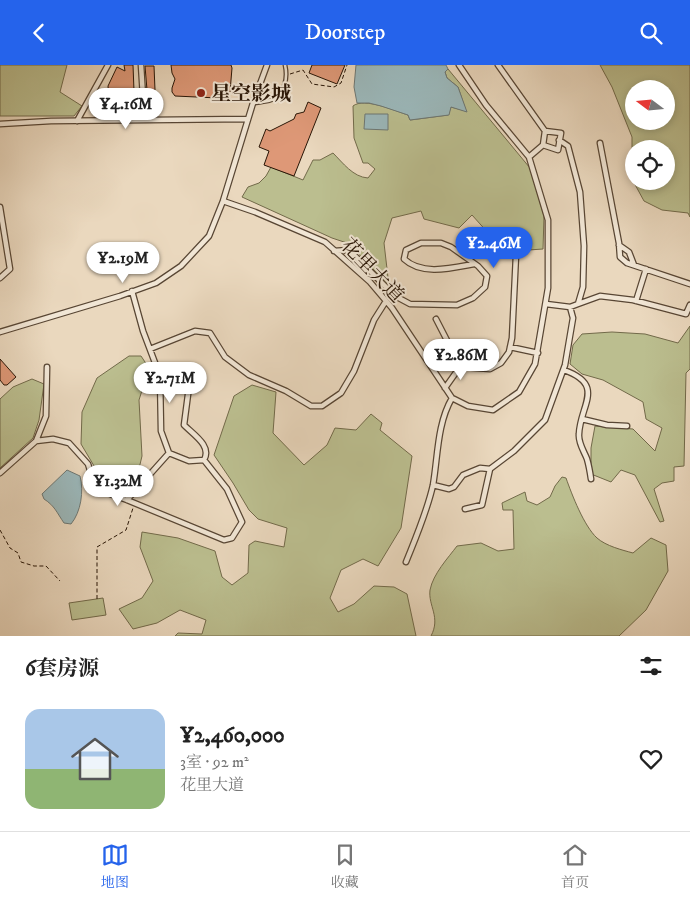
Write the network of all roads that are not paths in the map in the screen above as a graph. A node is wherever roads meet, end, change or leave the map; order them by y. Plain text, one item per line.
1 (108, 65) edge
2 (141, 65) edge
3 (267, 65) edge
4 (285, 65) edge
5 (459, 65) edge
6 (498, 65) edge
7 (253, 103) junction
8 (248, 119) junction
9 (151, 120) junction
10 (77, 121) junction
11 (0, 124) edge
12 (545, 131) junction
13 (559, 140) junction
14 (600, 143) dead end
15 (543, 145) junction
16 (530, 157) junction
17 (223, 201) junction
18 (0, 207) edge
19 (619, 245) junction
20 (334, 251) junction
21 (516, 255) dead end
22 (474, 264) junction
23 (634, 265) junction
24 (646, 269) junction
25 (0, 278) edge
26 (690, 284) edge
27 (132, 291) junction
28 (386, 301) junction
29 (636, 301) junction
30 (546, 304) junction
31 (578, 304) junction
32 (690, 305) edge
33 (570, 307) junction
34 (436, 319) dead end
35 (0, 332) edge
36 (510, 347) junction
37 (150, 349) junction
38 (538, 353) junction
39 (462, 364) junction
40 (47, 367) dead end
41 (564, 370) junction
42 (189, 387) dead end
43 (445, 388) junction
44 (452, 398) junction
45 (582, 419) junction
46 (628, 426) dead end
47 (36, 441) junction
48 (168, 453) junction
49 (204, 460) junction
50 (490, 469) junction
51 (0, 473) edge
52 (591, 479) dead end
53 (433, 485) junction
54 (128, 500) junction
55 (465, 509) dead end
56 (406, 562) dead end

1 - 10 street
2 - 9 street
3 - 7 street
4 - 7 lane
5 - 16 street
6 - 12 street
7 - 8 street
8 - 9 street
8 - 17 street
9 - 10 street
10 - 11 street
12 - 13 street
12 - 15 street
13 - 15 street
13 - 31 street
14 - 19 street
15 - 16 street
16 - 30 street
17 - 20 street, 花里大道
17 - 27 street
18 - 25 street
19 - 23 street
19 - 23 street
20 - 22 street
20 - 28 street, 花里大道
21 - 36 street
22 - 22 street
23 - 24 street
24 - 26 street
24 - 29 street
27 - 35 street
27 - 37 street
28 - 37 street
28 - 43 street, 花里大道
29 - 31 street
29 - 32 street
30 - 33 street
30 - 38 street
31 - 33 street
33 - 41 street
34 - 39 street
36 - 38 street
36 - 39 street
37 - 48 street
38 - 44 street
39 - 43 street
40 - 47 street
41 - 45 street
41 - 50 street
42 - 49 street
43 - 44 street, 花里大道
44 - 53 street
45 - 46 street
45 - 52 street
47 - 51 street
47 - 54 street
48 - 49 street
48 - 54 street
49 - 54 street
50 - 53 street
50 - 55 street
53 - 56 street

